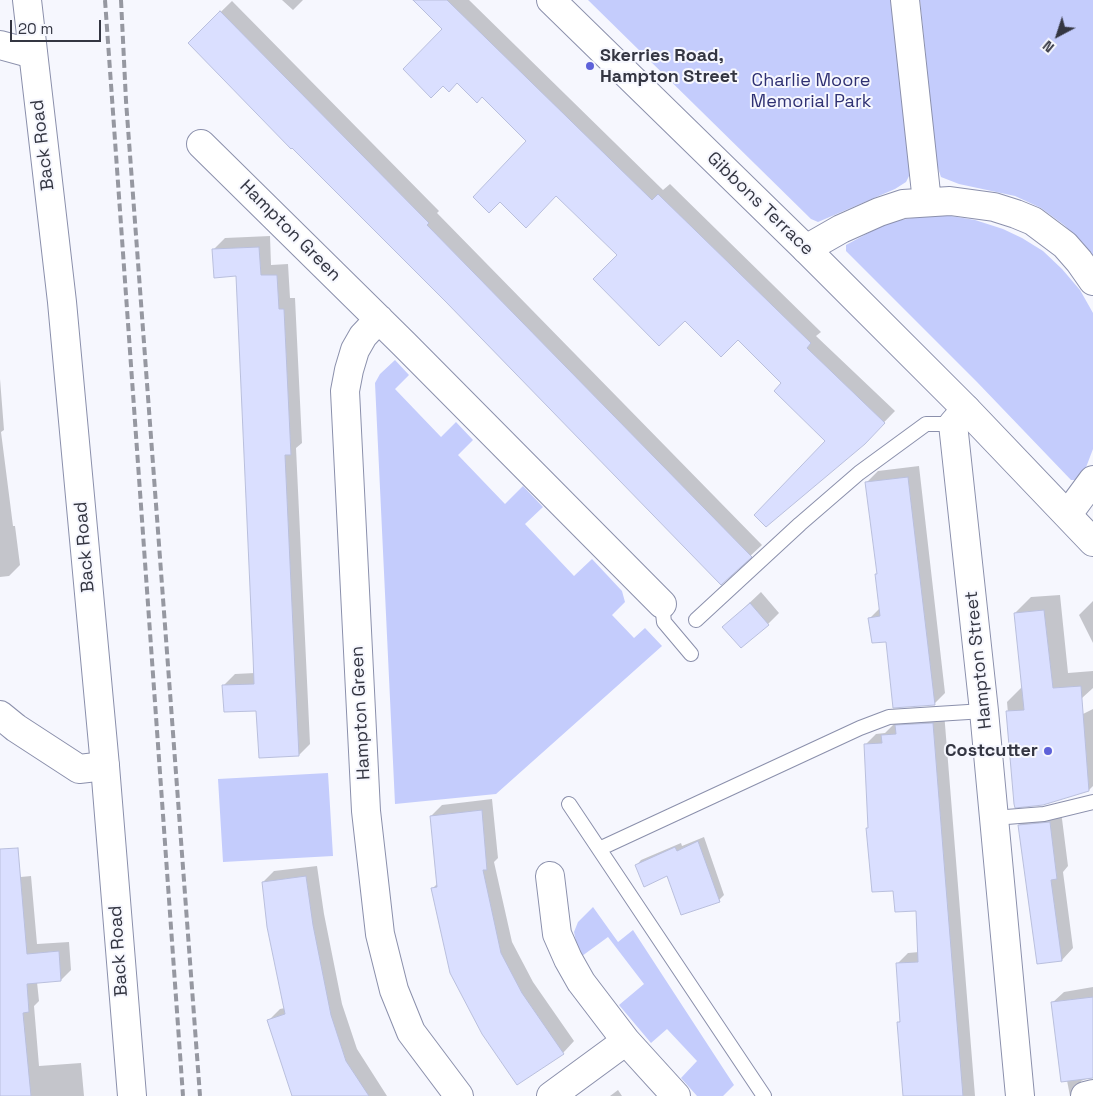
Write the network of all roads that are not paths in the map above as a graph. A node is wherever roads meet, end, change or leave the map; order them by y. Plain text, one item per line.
1 (27, 0) edge
2 (551, 0) edge
3 (905, 0) edge
4 (0, 45) edge
5 (33, 54) junction
6 (201, 144) dead end
7 (927, 202) junction
8 (806, 248) junction
9 (1093, 281) edge
10 (379, 319) junction
11 (960, 416) junction
12 (1093, 480) edge
13 (1068, 514) junction
14 (1093, 542) edge
15 (662, 604) joint
16 (696, 620) dead end
17 (691, 654) dead end
18 (984, 710) junction
19 (0, 715) edge
20 (105, 766) junction
21 (1093, 802) edge
22 (569, 804) dead end
23 (994, 818) junction
24 (599, 849) junction
25 (550, 876) dead end
26 (626, 1041) junction
27 (1093, 1094) edge
28 (132, 1096) edge
29 (459, 1096) edge
30 (551, 1096) edge
31 (676, 1096) edge
32 (764, 1096) edge
33 (1020, 1096) edge
34 (1085, 1096) edge

1 - 5 street, Back Road
2 - 8 street, Gibbons Terrace
3 - 7 street
4 - 5 street
5 - 20 street, Back Road
6 - 10 street, Hampton Green
7 - 8 street
7 - 9 street
8 - 11 street, Gibbons Terrace
10 - 15 street, Hampton Green
10 - 29 street, Hampton Green
11 - 13 street, Gibbons Terrace
11 - 16 lane
11 - 18 street, Hampton Street
12 - 13 street
13 - 14 street, Gibbons Terrace
15 - 17 lane
18 - 23 street, Hampton Street
18 - 24 lane
19 - 20 street
20 - 28 street, Back Road
21 - 23 lane
22 - 24 lane
23 - 33 street, Hampton Street
24 - 32 lane
25 - 26 street
26 - 30 street
26 - 31 street
27 - 34 street

